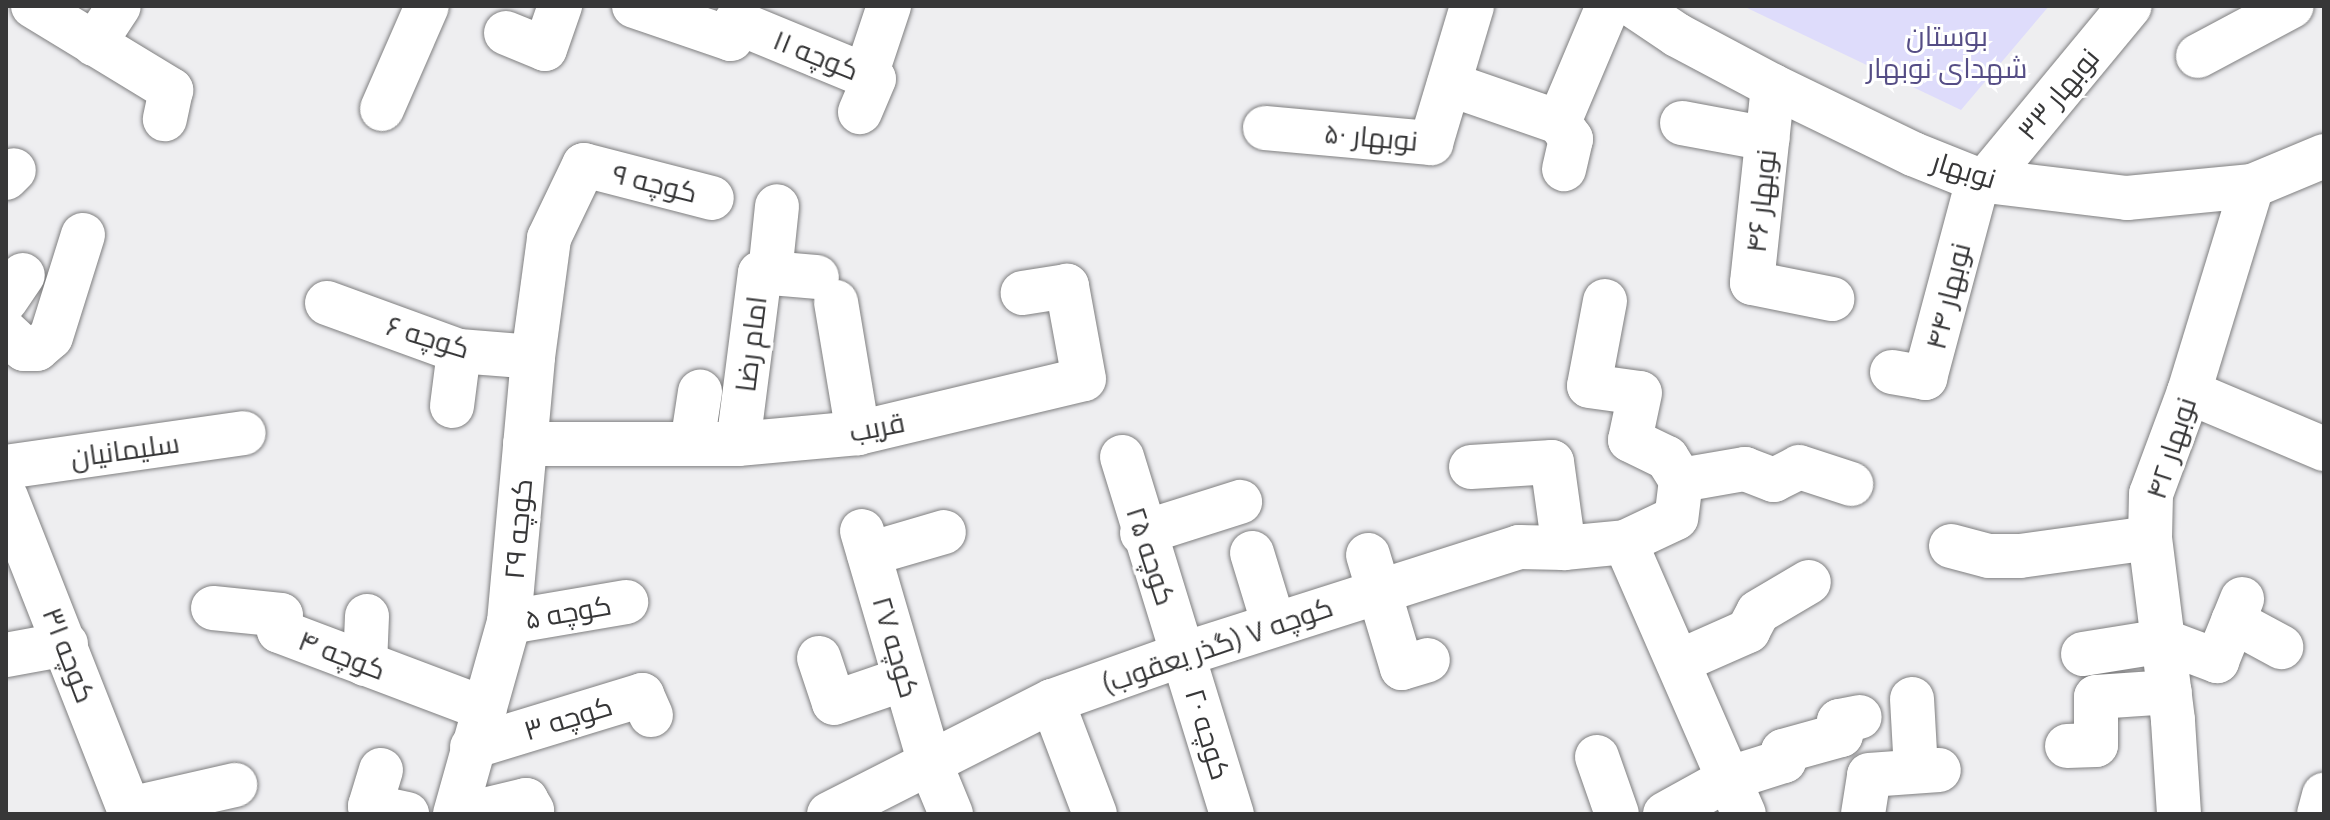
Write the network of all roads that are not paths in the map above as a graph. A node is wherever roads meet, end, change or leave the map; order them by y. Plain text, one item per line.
1 (33, 6) edge
2 (119, 6) edge
3 (427, 6) edge
4 (560, 6) edge
5 (634, 6) edge
6 (1472, 6) edge
7 (1608, 6) edge
8 (1634, 6) edge
9 (2130, 6) edge
10 (2292, 6) edge
11 (899, 7) edge
12 (1687, 21) edge
13 (525, 41) dead end
14 (94, 44) junction
15 (2198, 56) dead end
16 (1449, 84) junction
17 (1773, 86) junction
18 (382, 109) dead end
19 (165, 119) dead end
20 (1559, 122) junction
21 (1682, 123) dead end
22 (1265, 128) dead end
23 (1768, 139) junction
24 (2324, 156) edge
25 (1564, 169) dead end
26 (1981, 180) junction
27 (2252, 186) junction
28 (712, 198) dead end
29 (777, 206) dead end
30 (83, 235) dead end
31 (549, 238) joint
32 (770, 273) junction
33 (1023, 293) dead end
34 (1832, 299) dead end
35 (1605, 301) dead end
36 (327, 303) dead end
37 (6, 332) edge
38 (459, 351) junction
39 (533, 357) junction
40 (1892, 372) dead end
41 (700, 392) dead end
42 (2189, 392) junction
43 (452, 406) dead end
44 (244, 433) dead end
45 (858, 433) junction
46 (525, 444) junction
47 (692, 444) junction
48 (738, 444) junction
49 (2324, 449) edge
50 (1122, 457) dead end
51 (6, 467) edge
52 (1471, 467) dead end
53 (1681, 480) junction
54 (1851, 484) dead end
55 (6, 497) edge
56 (1240, 502) dead end
57 (944, 532) dead end
58 (1142, 533) junction
59 (2150, 538) junction
60 (1625, 542) junction
61 (1951, 546) dead end
62 (1564, 548) junction
63 (1252, 553) dead end
64 (1373, 573) junction
65 (1809, 582) dead end
66 (626, 602) dead end
67 (213, 608) dead end
68 (367, 616) dead end
69 (509, 622) junction
70 (1274, 625) junction
71 (2164, 641) junction
72 (66, 644) junction
73 (2281, 647) dead end
74 (1184, 654) junction
75 (2083, 654) dead end
76 (6, 655) edge
77 (819, 658) dead end
78 (1428, 660) dead end
79 (1678, 662) junction
80 (365, 664) junction
81 (904, 679) junction
82 (2170, 692) junction
83 (1912, 699) dead end
84 (1052, 701) junction
85 (651, 715) dead end
86 (1860, 717) dead end
87 (478, 728) junction
88 (2067, 746) dead end
89 (1597, 757) dead end
90 (930, 763) junction
91 (381, 770) dead end
92 (235, 785) dead end
93 (2324, 795) edge
94 (1737, 796) edge
95 (532, 810) dead end
96 (130, 812) edge
97 (407, 814) edge
98 (455, 814) edge
99 (468, 814) edge
100 (829, 814) edge
101 (951, 814) edge
102 (1095, 814) edge
103 (1232, 814) edge
104 (1617, 814) edge
105 (1665, 814) edge
106 (1863, 814) edge
107 (2179, 814) edge
108 (2319, 814) edge

1 - 14 street
2 - 14 street
3 - 18 street
4 - 13 street
5 - 11 street, کوچه ۱۱
6 - 16 street, نوبهار ۵۰
7 - 20 street
8 - 12 street, نوبهار
9 - 26 street, نوبهار ۳۳
10 - 15 street
12 - 17 street, نوبهار
14 - 19 street
16 - 20 street
16 - 22 street, نوبهار ۵۰
17 - 23 street, نوبهار ۴۶
17 - 26 street, نوبهار
20 - 25 street
21 - 23 street
23 - 34 street, نوبهار ۴۶
24 - 27 street, نوبهار
26 - 27 street, نوبهار
26 - 40 street, نوبهار ۴۴
27 - 42 street, نوبهار ۴۲
28 - 31 street, کوچه ۹
29 - 32 street, امام رضا
30 - 37 street
31 - 39 street, کوچه ۲۹
32 - 45 street
32 - 48 street, امام رضا
33 - 45 street, قریب
35 - 53 street
36 - 38 street, کوچه ۶
38 - 39 street, کوچه ۶
38 - 43 street
39 - 46 street, کوچه ۲۹
41 - 47 street
42 - 49 street
42 - 59 street, نوبهار ۴۲
44 - 51 street, سلیمانیان
45 - 48 street, قریب
46 - 47 street, قریب
46 - 69 street, کوچه ۲۹
47 - 48 street, قریب
50 - 58 street, کوچه ۲۵
52 - 62 street
53 - 54 street
53 - 60 street, کوچه ۷ (گذر یعقوب)
55 - 72 street, کوچه ۳۱
56 - 58 street
57 - 81 street, کوچه ۲۷
58 - 74 street, کوچه ۲۵
59 - 61 street
59 - 71 street, نوبهار ۴۲
60 - 62 street, کوچه ۷ (گذر یعقوب)
60 - 79 street
62 - 64 street, کوچه ۷ (گذر یعقوب)
63 - 70 street
64 - 70 street, کوچه ۷ (گذر یعقوب)
64 - 78 street
65 - 79 street
66 - 69 street, کوچه ۵
67 - 80 street, کوچه ۴
68 - 80 street
69 - 87 street, کوچه ۲۹
70 - 74 street, کوچه ۷ (گذر یعقوب)
71 - 73 street
71 - 75 street
71 - 82 street, نوبهار ۴۲
72 - 76 street
72 - 96 street, کوچه ۳۱
74 - 84 street, کوچه ۷ (گذر یعقوب)
74 - 103 street, کوچه ۲۰
77 - 81 street
79 - 94 street
80 - 87 street, کوچه ۴
81 - 90 street, کوچه ۲۷
82 - 88 street
82 - 107 street, نوبهار ۴۲
83 - 106 street
84 - 90 street, کوچه ۷ (گذر یعقوب)
84 - 102 street
85 - 87 street, کوچه ۳
86 - 94 street
87 - 98 street, کوچه ۲۹
89 - 104 street
90 - 100 street, کوچه ۷ (گذر یعقوب)
90 - 101 street, کوچه ۲۷
91 - 97 street
92 - 96 street
93 - 108 street
94 - 105 street
95 - 99 street

